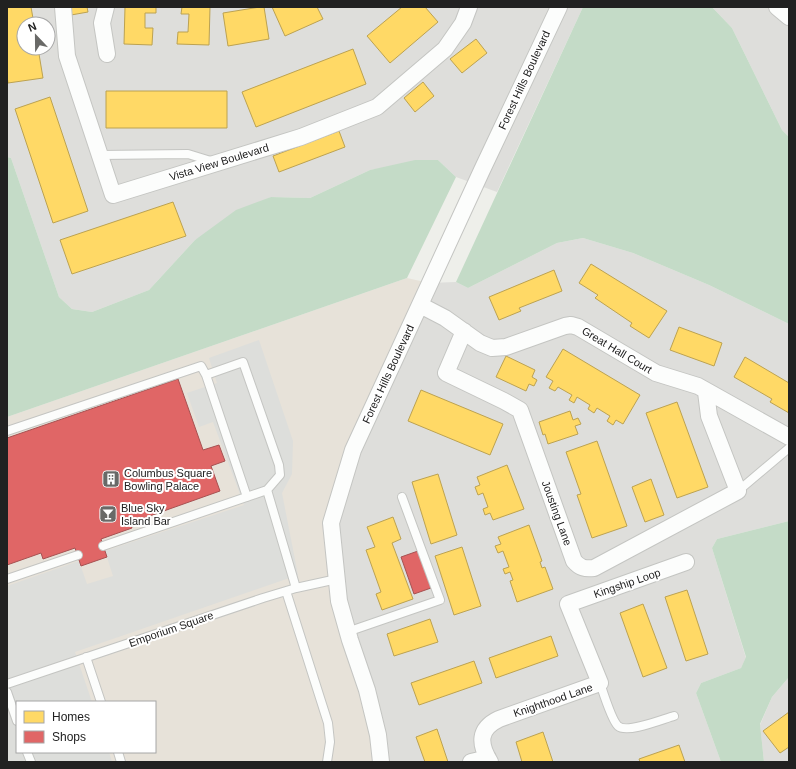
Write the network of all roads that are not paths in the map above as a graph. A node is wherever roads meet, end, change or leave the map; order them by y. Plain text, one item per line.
1 (63, 7) edge
2 (106, 7) edge
3 (468, 7) edge
4 (777, 7) edge
5 (554, 9) edge
6 (789, 17) edge
7 (107, 54) dead end
8 (100, 155) junction
9 (216, 162) junction
10 (420, 305) junction
11 (464, 331) junction
12 (206, 375) junction
13 (706, 392) junction
14 (7, 431) edge
15 (789, 437) edge
16 (789, 448) edge
17 (267, 490) junction
18 (738, 491) junction
19 (247, 497) junction
20 (402, 497) dead end
21 (103, 546) dead end
22 (78, 555) dead end
23 (686, 562) dead end
24 (7, 579) edge
25 (337, 579) junction
26 (296, 588) junction
27 (286, 591) junction
28 (568, 604) joint
29 (347, 632) junction
30 (86, 657) junction
31 (600, 683) junction
32 (7, 684) edge
33 (7, 692) edge
34 (101, 701) edge
35 (674, 716) dead end
36 (16, 718) edge
37 (489, 760) edge
38 (327, 762) edge
39 (381, 762) edge
40 (471, 762) edge

1 - 8 street, Vista View Boulevard
2 - 7 street
3 - 9 street, Vista View Boulevard
4 - 6 street
5 - 10 street, Forest Hills Boulevard
8 - 9 lane
8 - 9 street, Vista View Boulevard
10 - 11 street, Great Hall Court
10 - 25 street, Forest Hills Boulevard
11 - 13 street, Great Hall Court
11 - 18 street, Jousting Lane
12 - 14 lane
12 - 17 lane
12 - 19 lane
13 - 15 street, Great Hall Court
13 - 18 street
16 - 18 lane
17 - 19 lane
17 - 26 lane
19 - 21 lane
20 - 29 lane
22 - 24 lane
23 - 28 street, Kingship Loop
25 - 26 lane, Emporium Square
25 - 29 street, Forest Hills Boulevard
26 - 27 lane, Emporium Square
27 - 30 lane, Emporium Square
27 - 38 lane
28 - 31 street, Knighthood Lane
29 - 39 street, Forest Hills Boulevard
30 - 32 lane, Emporium Square
30 - 34 lane
31 - 35 lane
31 - 37 street, Knighthood Lane
33 - 36 lane
37 - 40 street

